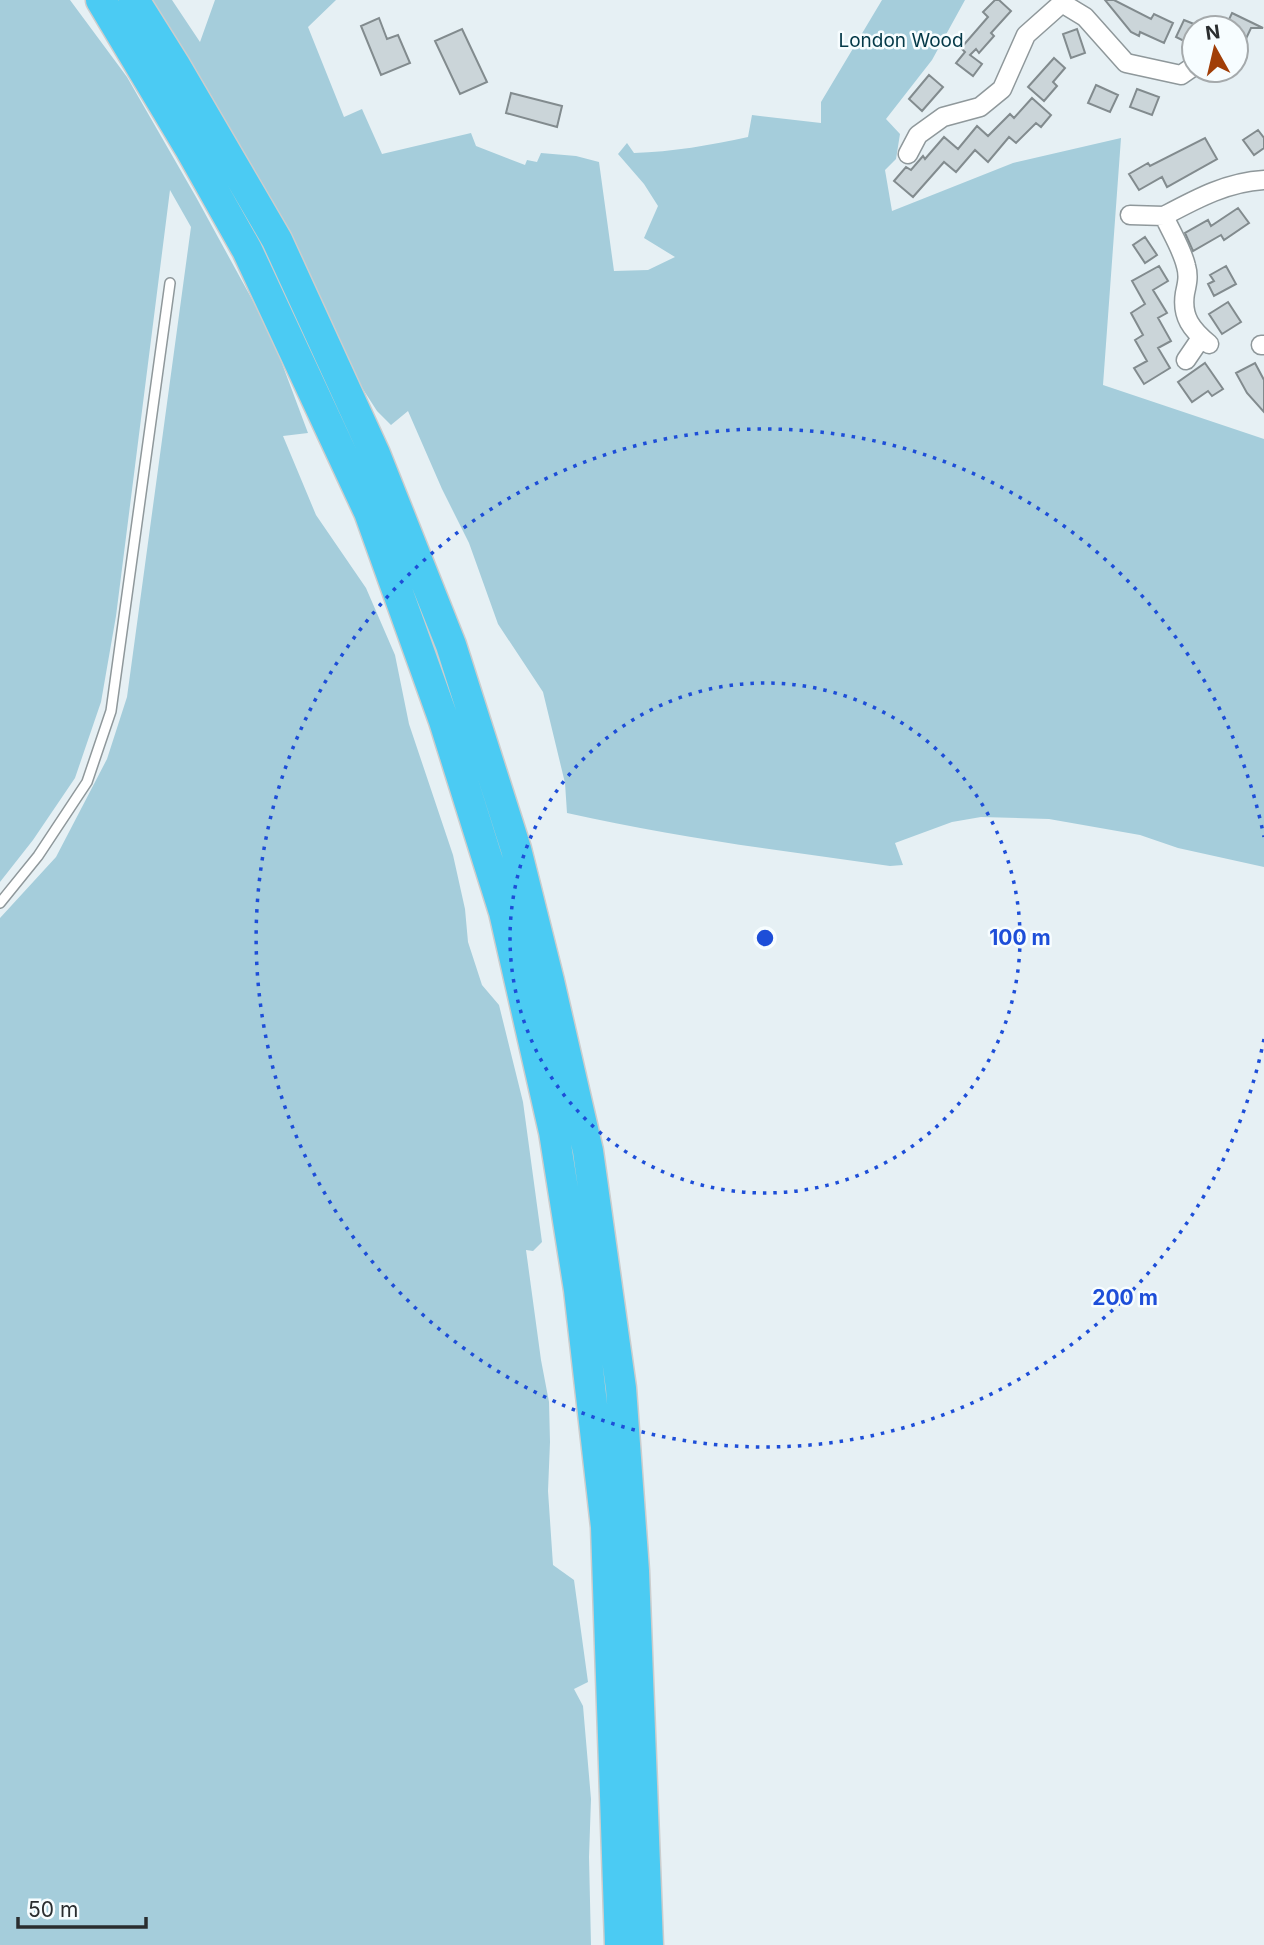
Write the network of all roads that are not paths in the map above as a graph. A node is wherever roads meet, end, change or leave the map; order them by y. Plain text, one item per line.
1 (101, 0) edge
2 (134, 0) edge
3 (1062, 2) edge
4 (1180, 75) edge
5 (908, 154) dead end
6 (1264, 180) edge
7 (1130, 215) dead end
8 (1164, 216) junction
9 (170, 282) dead end
10 (1186, 360) dead end
11 (0, 903) edge
12 (620, 1945) edge
13 (648, 1945) edge

1 - 12 highway
2 - 13 highway
3 - 4 street
3 - 5 street
6 - 8 street
7 - 8 street
8 - 10 street
9 - 11 lane

